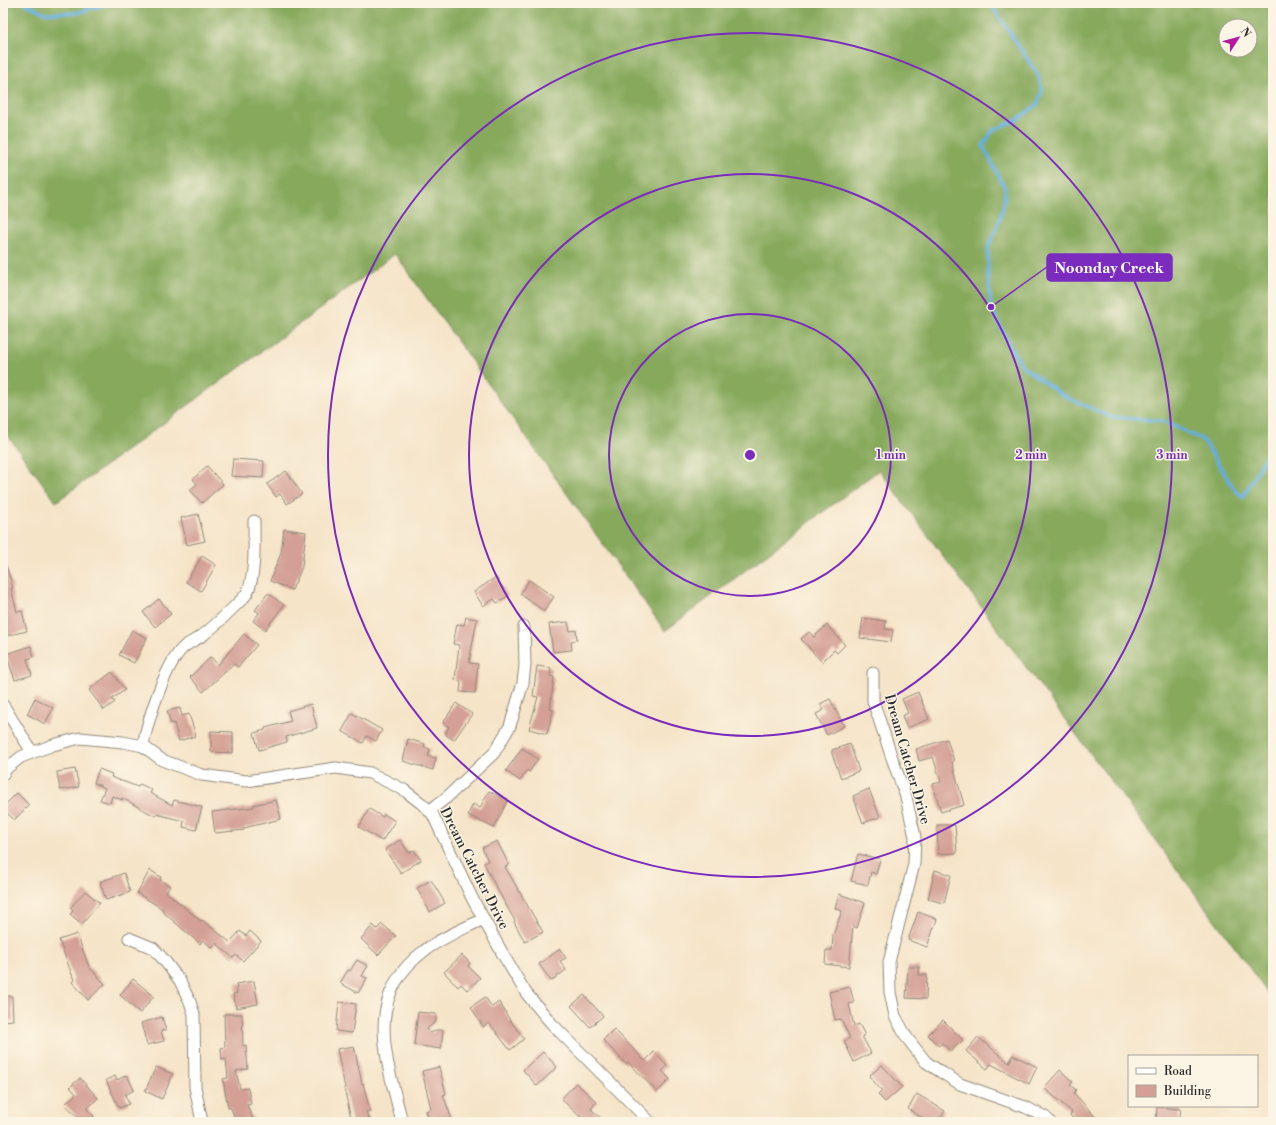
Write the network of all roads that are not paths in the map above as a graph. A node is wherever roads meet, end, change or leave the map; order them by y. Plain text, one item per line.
1 (254, 521) dead end
2 (524, 627) dead end
3 (873, 673) dead end
4 (3, 705) edge
5 (143, 746) junction
6 (32, 752) junction
7 (3, 774) edge
8 (429, 811) junction
9 (483, 919) junction
10 (129, 938) dead end
11 (201, 1122) edge
12 (402, 1122) edge
13 (650, 1122) edge
14 (1050, 1122) edge

1 - 5 street
2 - 8 street
3 - 14 street, Dream Catcher Drive
4 - 6 street
5 - 6 street, Dream Catcher Drive
5 - 8 street, Dream Catcher Drive
6 - 7 street, Dream Catcher Drive
8 - 9 street, Dream Catcher Drive
9 - 12 street
9 - 13 street, Dream Catcher Drive
10 - 11 street

